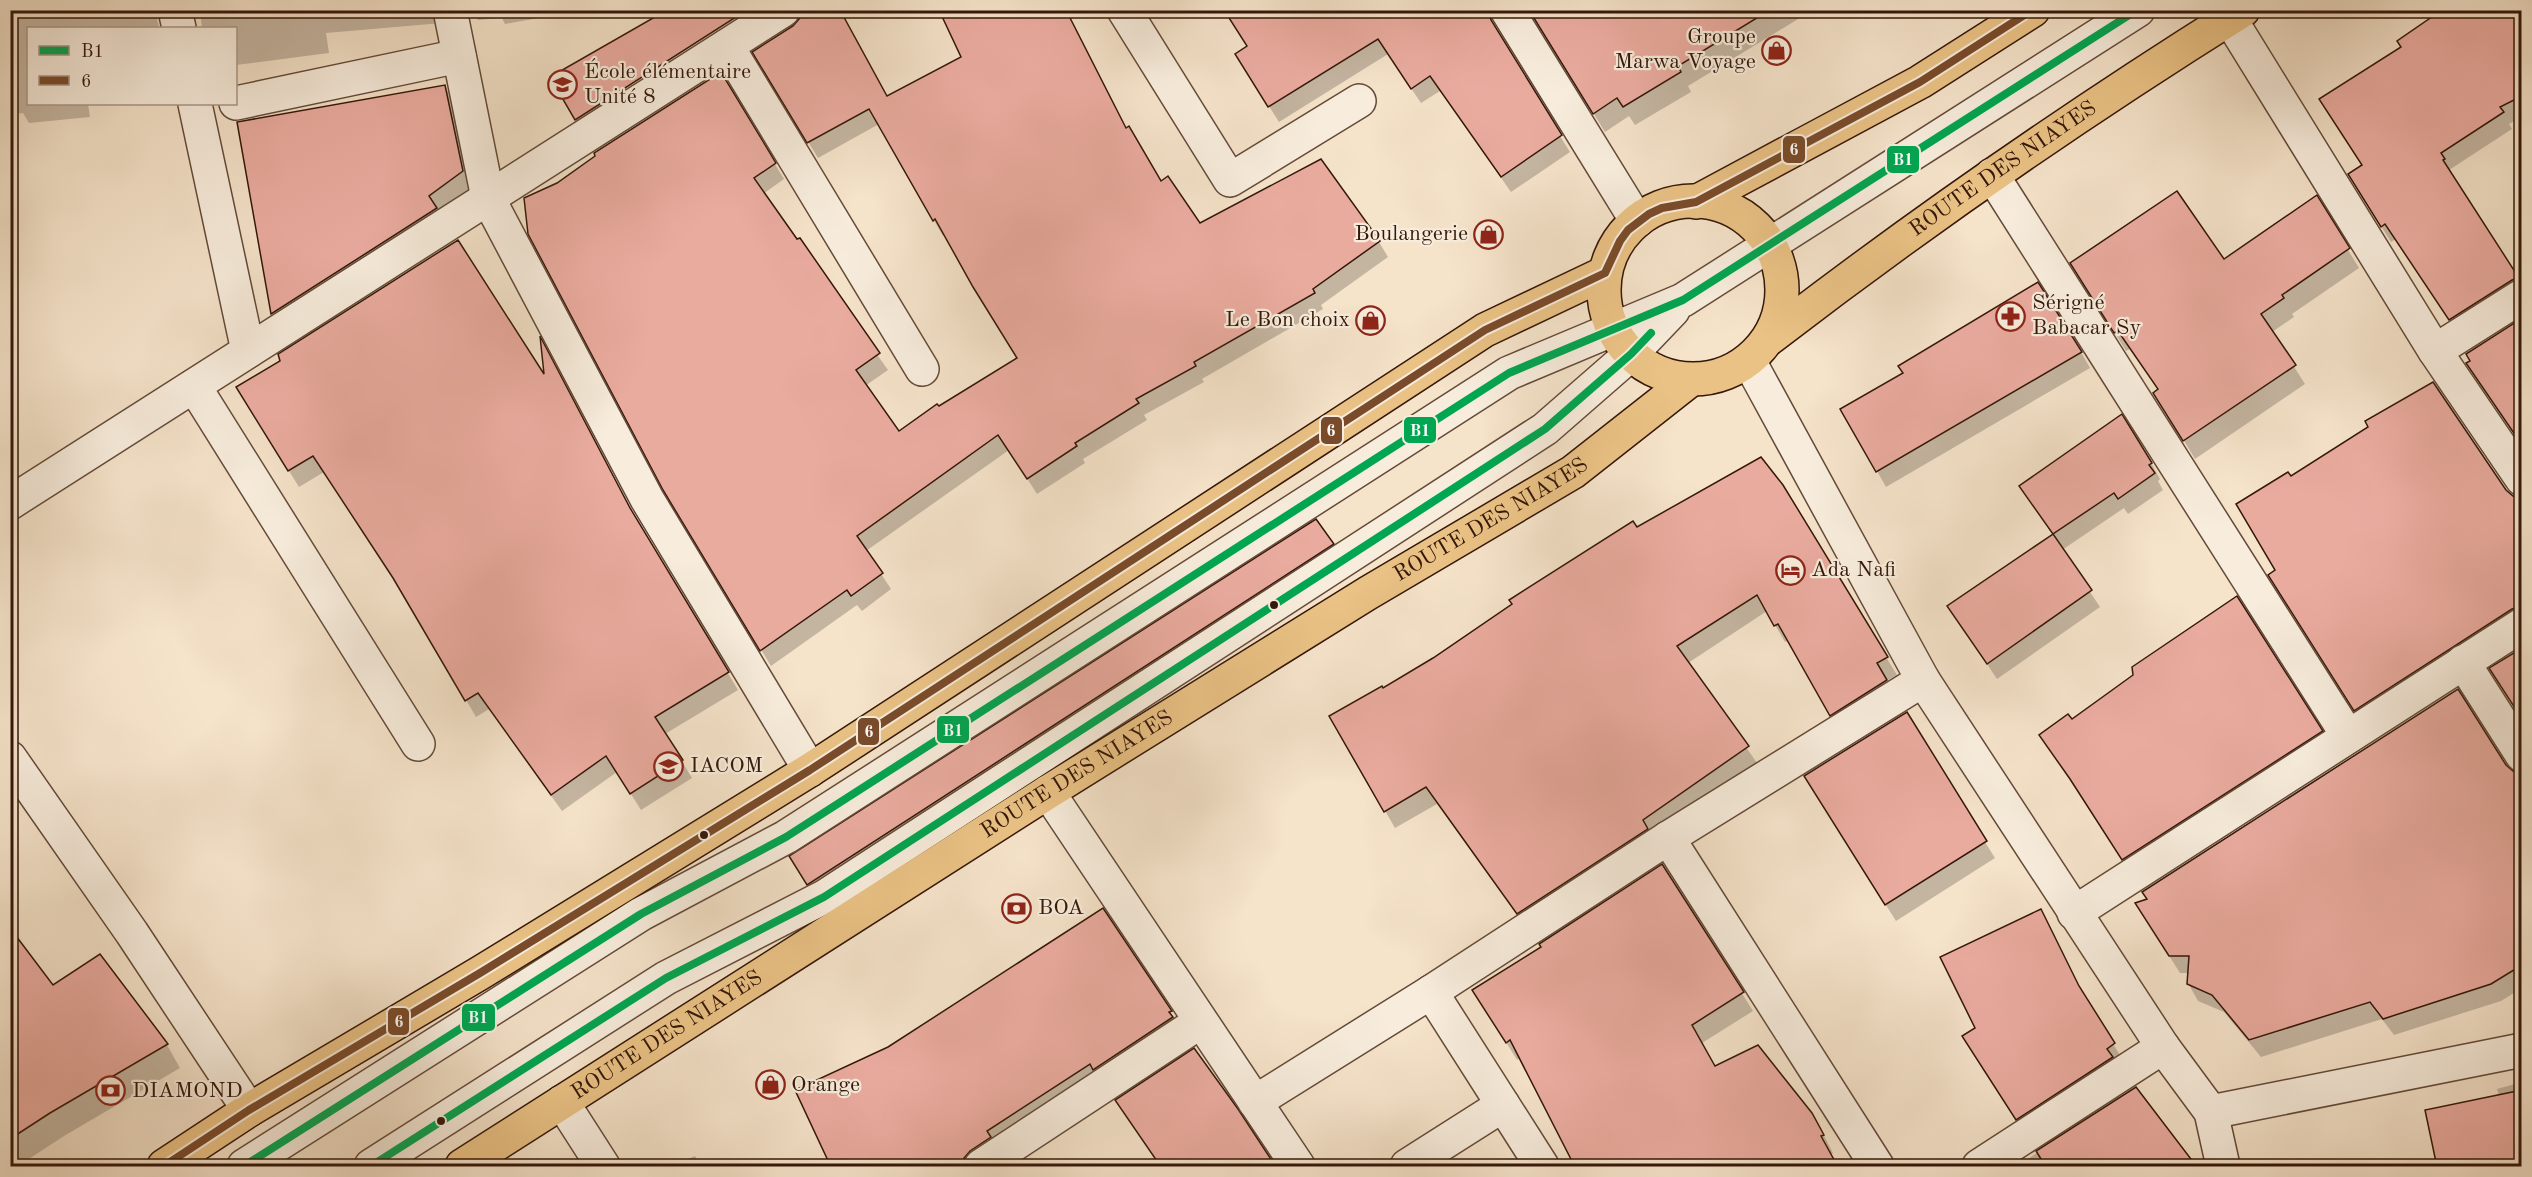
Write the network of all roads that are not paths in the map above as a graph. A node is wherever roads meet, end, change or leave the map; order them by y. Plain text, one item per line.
1 (175, 10) edge
2 (450, 10) edge
3 (783, 10) edge
4 (1124, 10) edge
5 (1507, 10) edge
6 (2033, 10) edge
7 (2138, 10) edge
8 (2236, 14) edge
9 (179, 27) edge
10 (728, 46) junction
11 (459, 56) junction
12 (1359, 101) dead end
13 (237, 104) edge
14 (225, 105) edge
15 (196, 108) edge
16 (1992, 175) junction
17 (488, 198) junction
18 (1696, 202) junction
19 (1637, 221) junction
20 (1772, 244) junction
21 (1605, 273) junction
22 (2522, 296) edge
23 (1622, 342) junction
24 (1759, 349) junction
25 (248, 351) junction
26 (2435, 351) junction
27 (922, 369) dead end
28 (1690, 380) junction
29 (194, 386) junction
30 (2522, 479) edge
31 (10, 503) edge
32 (2522, 625) edge
33 (2463, 662) junction
34 (1923, 680) junction
35 (2348, 736) junction
36 (418, 744) dead end
37 (2522, 755) edge
38 (10, 758) edge
39 (810, 770) junction
40 (1048, 792) junction
41 (1668, 838) junction
42 (2074, 913) junction
43 (1431, 992) junction
44 (1200, 1022) junction
45 (2163, 1047) junction
46 (2522, 1050) edge
47 (562, 1102) junction
48 (1255, 1102) junction
49 (1503, 1105) junction
50 (249, 1110) junction
51 (2211, 1112) junction
52 (164, 1167) edge
53 (244, 1167) edge
54 (371, 1167) edge
55 (462, 1167) edge
56 (603, 1167) edge
57 (981, 1167) edge
58 (1298, 1167) edge
59 (1407, 1167) edge
60 (1542, 1167) edge
61 (1877, 1167) edge
62 (1979, 1167) edge
63 (2223, 1167) edge

1 - 9 street
2 - 11 street
3 - 10 street
4 - 12 street
5 - 19 street
6 - 18 main road
7 - 20 street
8 - 16 main road, ROUTE DES NIAYES
8 - 26 street
10 - 17 street
10 - 27 street
11 - 13 street
11 - 17 street
14 - 15 street
15 - 25 street
16 - 24 main road, ROUTE DES NIAYES
16 - 35 street
17 - 25 street
17 - 39 street
18 - 19 main road
18 - 20 main road
19 - 21 main road
20 - 23 street
20 - 24 main road
21 - 23 main road
21 - 39 main road
22 - 26 street
23 - 28 main road
23 - 53 street
23 - 54 street
24 - 28 main road, ROUTE DES NIAYES
24 - 34 street
25 - 29 street
26 - 30 street
28 - 40 main road, ROUTE DES NIAYES
29 - 31 street
29 - 36 street
32 - 33 street
33 - 35 street
33 - 37 street
34 - 41 street
34 - 42 street
35 - 42 street
38 - 50 street
39 - 50 main road
40 - 44 street
40 - 47 main road, ROUTE DES NIAYES
41 - 43 street
41 - 61 street
42 - 45 street
43 - 48 street
43 - 49 street
44 - 48 street
44 - 57 street
45 - 51 street
45 - 62 street
46 - 51 street
47 - 55 main road, ROUTE DES NIAYES
47 - 56 street
48 - 58 street
49 - 59 street
49 - 60 street
50 - 52 main road
51 - 63 street

